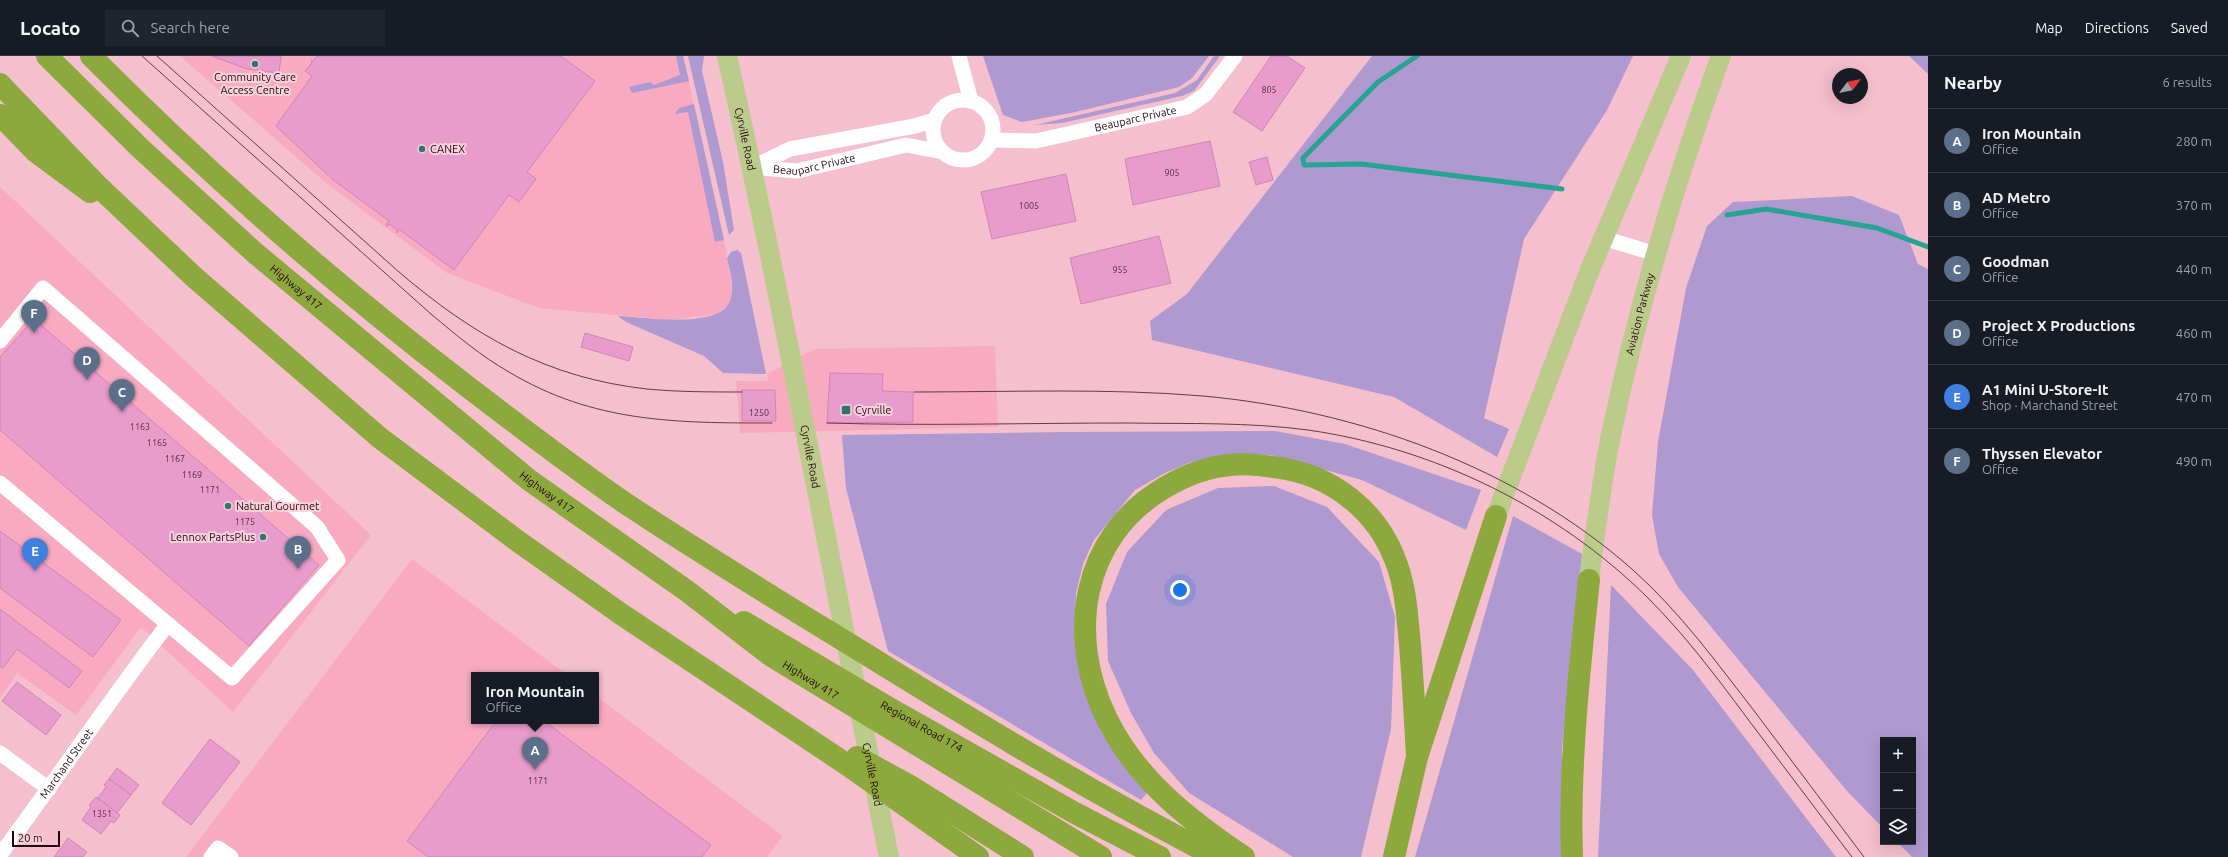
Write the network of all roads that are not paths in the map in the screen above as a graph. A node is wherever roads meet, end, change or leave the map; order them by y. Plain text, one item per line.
1 (47, 56) edge
2 (91, 56) edge
3 (727, 56) edge
4 (959, 56) edge
5 (1234, 56) edge
6 (1681, 56) edge
7 (1721, 56) edge
8 (0, 84) edge
9 (971, 101) junction
10 (0, 115) edge
11 (934, 120) junction
12 (991, 140) junction
13 (943, 152) junction
14 (752, 167) junction
15 (1603, 238) junction
16 (156, 241) junction
17 (1656, 254) junction
18 (0, 341) edge
19 (0, 483) edge
20 (1496, 516) joint
21 (1589, 580) joint
22 (687, 591) junction
23 (168, 624) junction
24 (765, 709) junction
25 (0, 753) edge
26 (1417, 757) junction
27 (49, 789) junction
28 (1395, 852) edge
29 (0, 855) edge
30 (888, 856) edge
31 (211, 857) edge
32 (231, 857) edge
33 (978, 857) edge
34 (1023, 857) edge
35 (1101, 857) edge
36 (1160, 857) edge
37 (1216, 857) edge
38 (1244, 857) edge
39 (1572, 857) edge

1 - 22 highway, Highway 417
2 - 37 highway
3 - 14 main road, Cyrville Road
4 - 9 street
5 - 12 street, Beauparc Private
6 - 15 main road
7 - 17 main road, Aviation Parkway
8 - 16 highway
9 - 11 street
9 - 12 street
10 - 16 highway
11 - 13 street
11 - 14 street, Beauparc Private
12 - 13 street
13 - 14 street, Beauparc Private
14 - 30 main road, Cyrville Road
15 - 17 street
15 - 20 main road
16 - 24 highway
17 - 21 main road, Aviation Parkway
18 - 23 street
19 - 23 street
20 - 26 highway
21 - 39 highway
22 - 35 highway, Highway 417
22 - 36 highway, Regional Road 174
23 - 27 street, Marchand Street
24 - 33 highway
24 - 34 highway
25 - 27 street
26 - 28 highway
26 - 38 highway
27 - 29 street, Marchand Street
31 - 32 street

